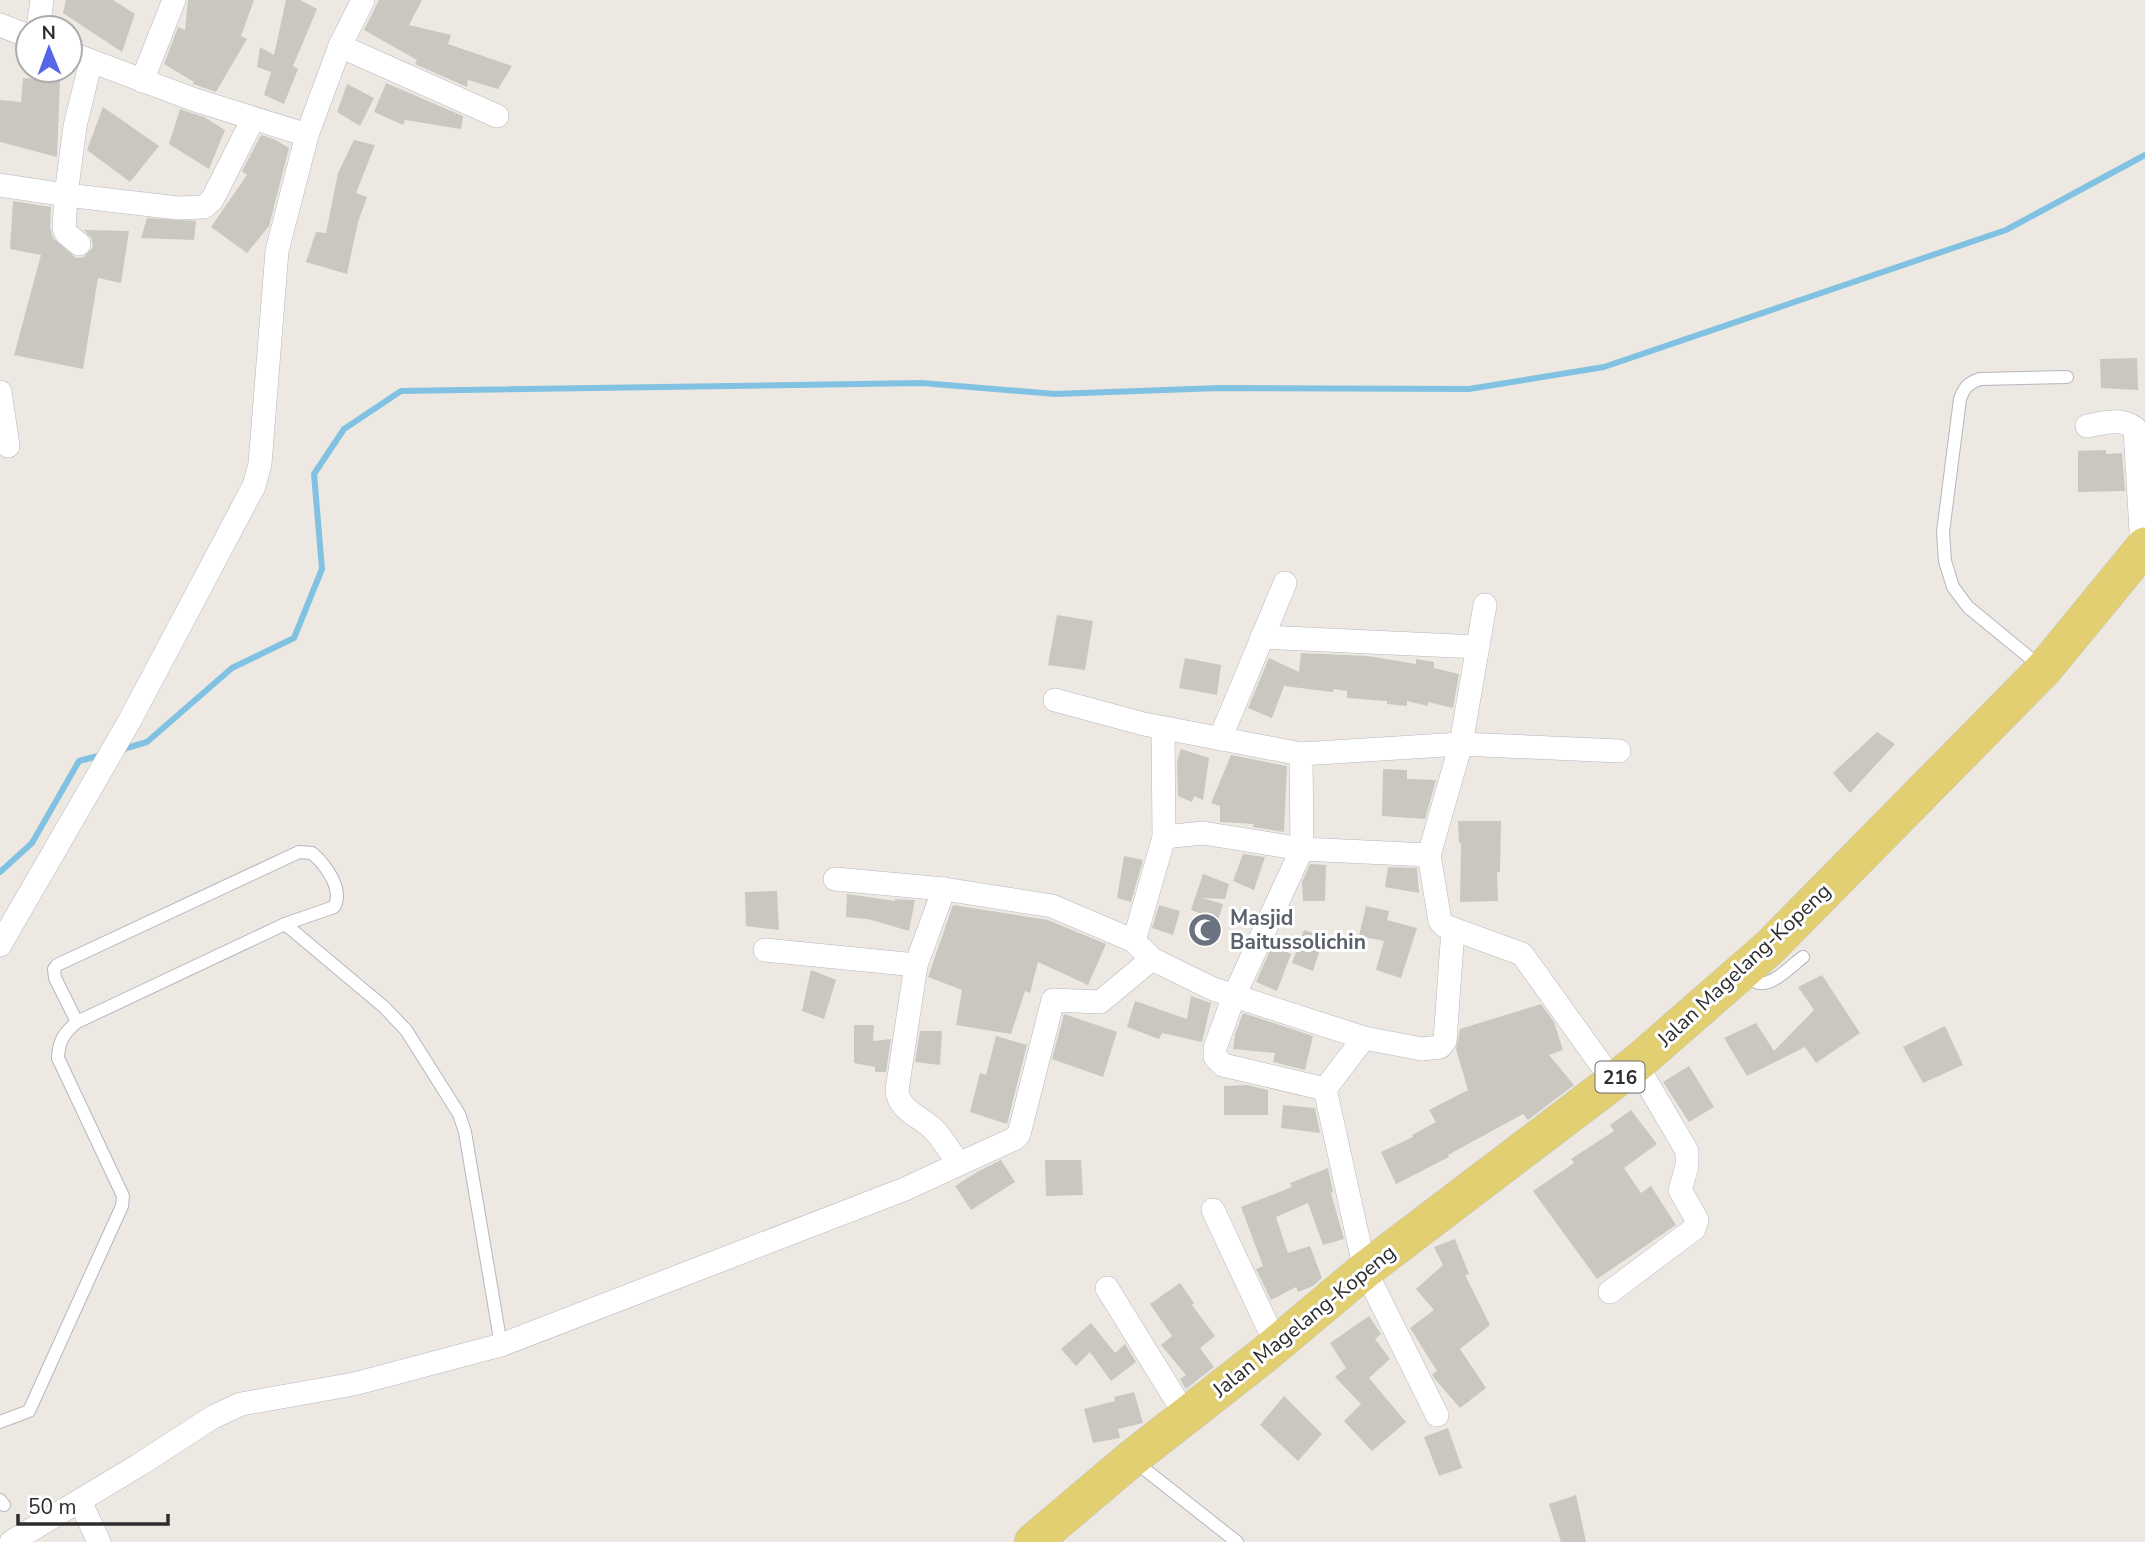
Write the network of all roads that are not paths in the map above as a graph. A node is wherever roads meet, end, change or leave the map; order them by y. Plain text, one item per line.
1 (174, 0) edge
2 (363, 0) edge
3 (340, 46) junction
4 (84, 59) edge
5 (142, 81) junction
6 (78, 84) edge
7 (497, 116) dead end
8 (253, 119) junction
9 (307, 135) junction
10 (2, 192) edge
11 (66, 195) junction
12 (79, 244) dead end
13 (2067, 377) dead end
14 (0, 391) edge
15 (2087, 426) dead end
16 (8, 446) dead end
17 (2143, 547) edge
18 (1285, 583) dead end
19 (1485, 605) dead end
20 (1262, 637) junction
21 (1478, 647) junction
22 (2044, 669) junction
23 (1055, 700) dead end
24 (1163, 727) junction
25 (1220, 738) junction
26 (1461, 744) junction
27 (1619, 751) dead end
28 (1301, 754) junction
29 (1164, 837) junction
30 (1302, 849) junction
31 (1429, 855) junction
32 (835, 880) dead end
33 (944, 889) junction
34 (285, 924) junction
35 (1453, 929) junction
36 (1134, 941) junction
37 (0, 945) edge
38 (765, 950) dead end
39 (1803, 957) dead end
40 (1152, 959) junction
41 (916, 965) junction
42 (1742, 970) junction
43 (1234, 996) junction
44 (77, 1021) junction
45 (1364, 1038) junction
46 (1625, 1073) junction
47 (1325, 1089) junction
48 (959, 1164) junction
49 (1213, 1210) dead end
50 (1365, 1270) junction
51 (1107, 1288) dead end
52 (1610, 1292) dead end
53 (1276, 1344) junction
54 (501, 1345) junction
55 (1437, 1415) dead end
56 (1186, 1416) junction
57 (0, 1422) edge
58 (1131, 1459) junction
59 (80, 1501) junction
60 (10, 1542) edge
61 (99, 1542) edge
62 (1033, 1542) edge
63 (1237, 1542) edge

1 - 5 street
2 - 3 street
3 - 7 street
3 - 9 street
4 - 5 street
5 - 8 street
6 - 11 street
8 - 9 street
8 - 11 street
9 - 37 street
10 - 11 street
11 - 12 street
13 - 22 lane
14 - 16 street
15 - 17 street
17 - 22 main road, Jalan Magelang-Kopeng / 216
18 - 20 street
19 - 21 street
20 - 21 street
20 - 25 street
21 - 26 street
22 - 42 main road, Jalan Magelang-Kopeng / 216
23 - 24 street
24 - 25 street
24 - 29 street
25 - 28 street
26 - 27 street
26 - 28 street
26 - 31 street
28 - 30 street
29 - 30 street
29 - 36 street
30 - 31 street
30 - 43 street
31 - 35 street
32 - 33 street
33 - 36 street
33 - 41 street
34 - 44 lane
34 - 44 lane
34 - 54 lane
35 - 45 street
35 - 46 street
36 - 40 street
38 - 41 street
39 - 42 lane
40 - 43 street
40 - 48 street
41 - 48 street
42 - 46 main road, Jalan Magelang-Kopeng / 216
43 - 45 street
43 - 47 street
44 - 57 lane
45 - 47 street
46 - 50 main road, Jalan Magelang-Kopeng / 216
46 - 52 street
47 - 50 street
48 - 54 street
49 - 53 street
50 - 53 main road, Jalan Magelang-Kopeng / 216
50 - 55 street
51 - 56 street
53 - 56 main road, Jalan Magelang-Kopeng / 216
54 - 59 street
56 - 58 main road, Jalan Magelang-Kopeng / 216
58 - 62 main road, Jalan Magelang-Kopeng / 216
58 - 63 lane
59 - 60 street
59 - 61 street

